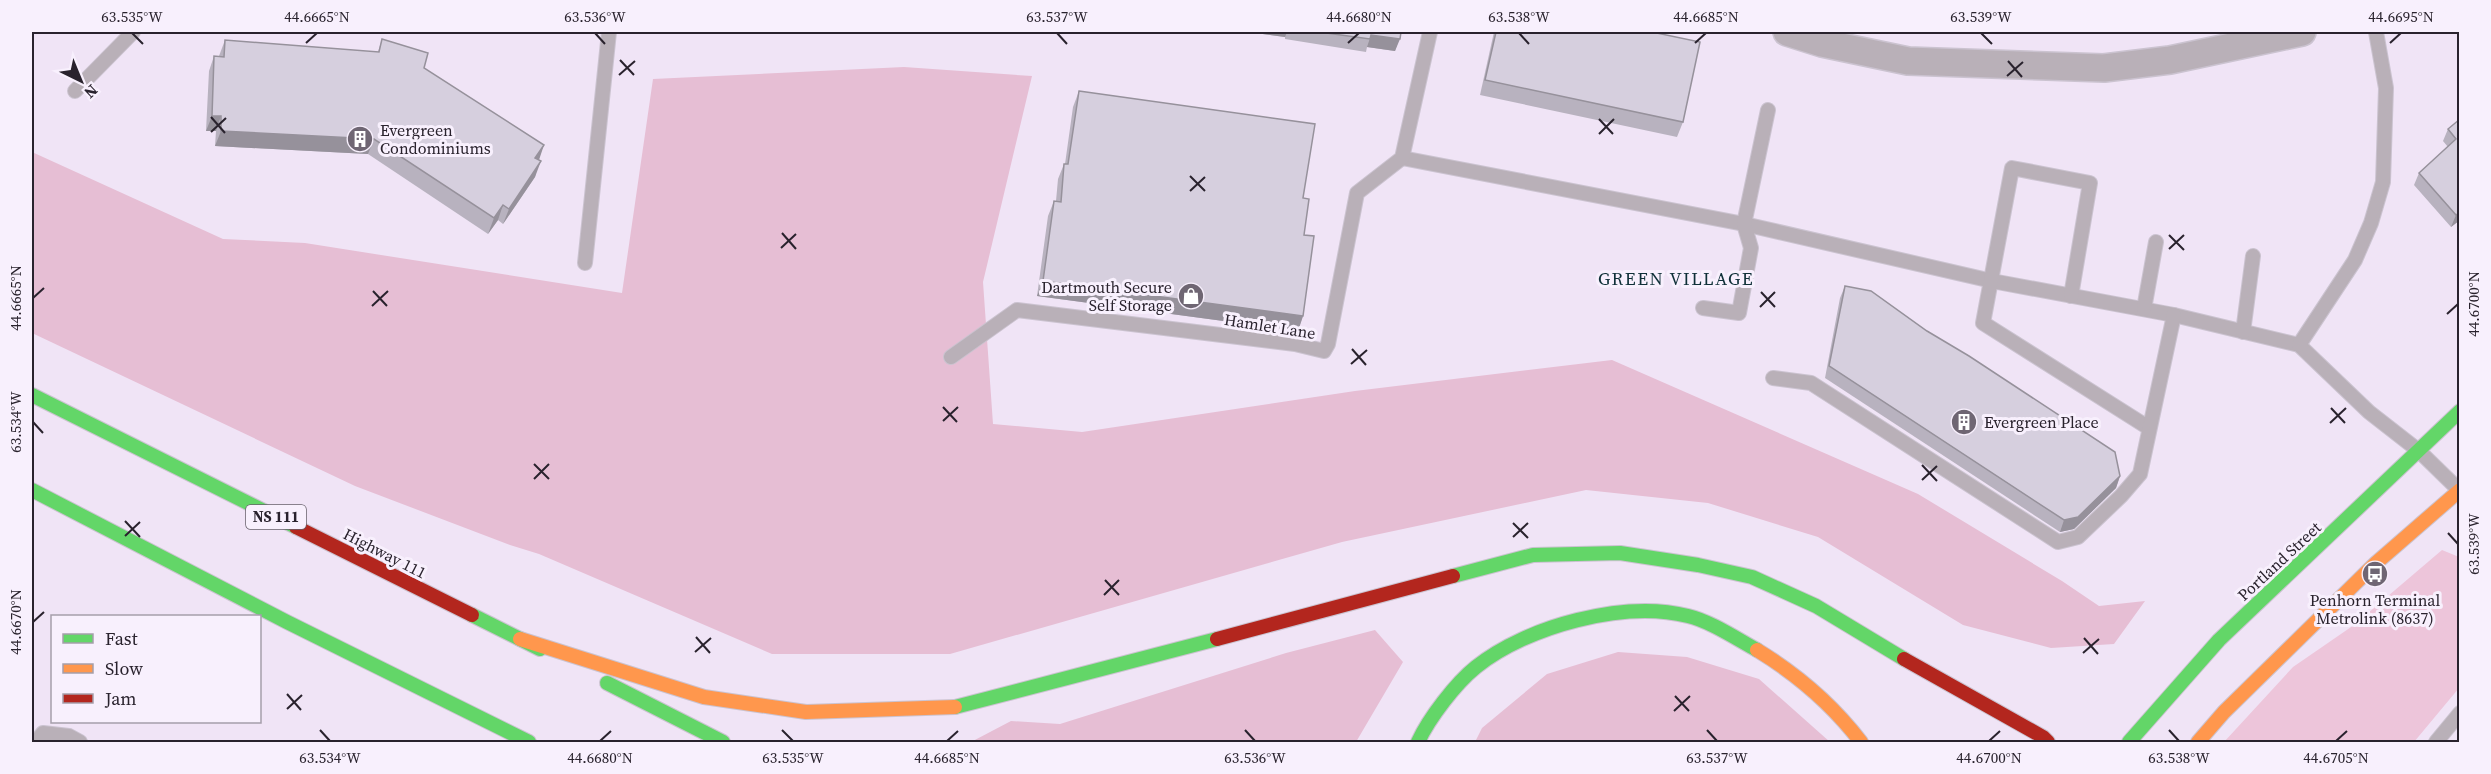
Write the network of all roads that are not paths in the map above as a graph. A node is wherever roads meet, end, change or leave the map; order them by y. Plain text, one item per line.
1 (134, 32) edge
2 (609, 32) edge
3 (1430, 32) edge
4 (1786, 32) edge
5 (2302, 32) edge
6 (2376, 32) edge
7 (75, 91) dead end
8 (1768, 110) dead end
9 (1402, 158) junction
10 (1744, 224) junction
11 (2156, 242) dead end
12 (2253, 256) dead end
13 (585, 263) dead end
14 (1992, 281) junction
15 (2071, 296) junction
16 (1703, 308) dead end
17 (2144, 309) junction
18 (2174, 315) junction
19 (2243, 332) junction
20 (2299, 345) junction
21 (951, 357) dead end
22 (1773, 378) dead end
23 (32, 395) edge
24 (2460, 411) edge
25 (2149, 428) junction
26 (2419, 451) junction
27 (32, 490) edge
28 (2459, 490) edge
29 (287, 622) junction
30 (520, 639) junction
31 (409, 698) dead end
32 (2460, 713) edge
33 (36, 742) edge
34 (80, 742) edge
35 (529, 742) edge
36 (723, 742) edge
37 (1418, 742) edge
38 (1861, 742) edge
39 (2048, 742) edge
40 (2129, 742) edge
41 (2198, 742) edge
42 (2436, 742) edge

1 - 7 lane
2 - 13 lane
3 - 9 lane
4 - 5 street
6 - 20 lane
8 - 10 lane
9 - 10 lane
9 - 21 lane, Hamlet Lane
10 - 14 lane
10 - 16 lane
11 - 17 lane
12 - 19 lane
14 - 15 lane
14 - 15 lane
14 - 25 lane
15 - 17 lane
17 - 18 lane
18 - 19 lane
18 - 25 lane
19 - 20 lane
20 - 26 lane
22 - 25 lane
23 - 30 main road, Highway 111 / NS 111
24 - 26 main road, Portland Street
26 - 28 lane
26 - 40 main road, Portland Street
27 - 29 main road
28 - 41 main road
29 - 31 main road
29 - 35 main road
30 - 36 main road, Highway 111 / NS 111
30 - 39 main road
32 - 42 lane
33 - 34 lane
37 - 38 main road

